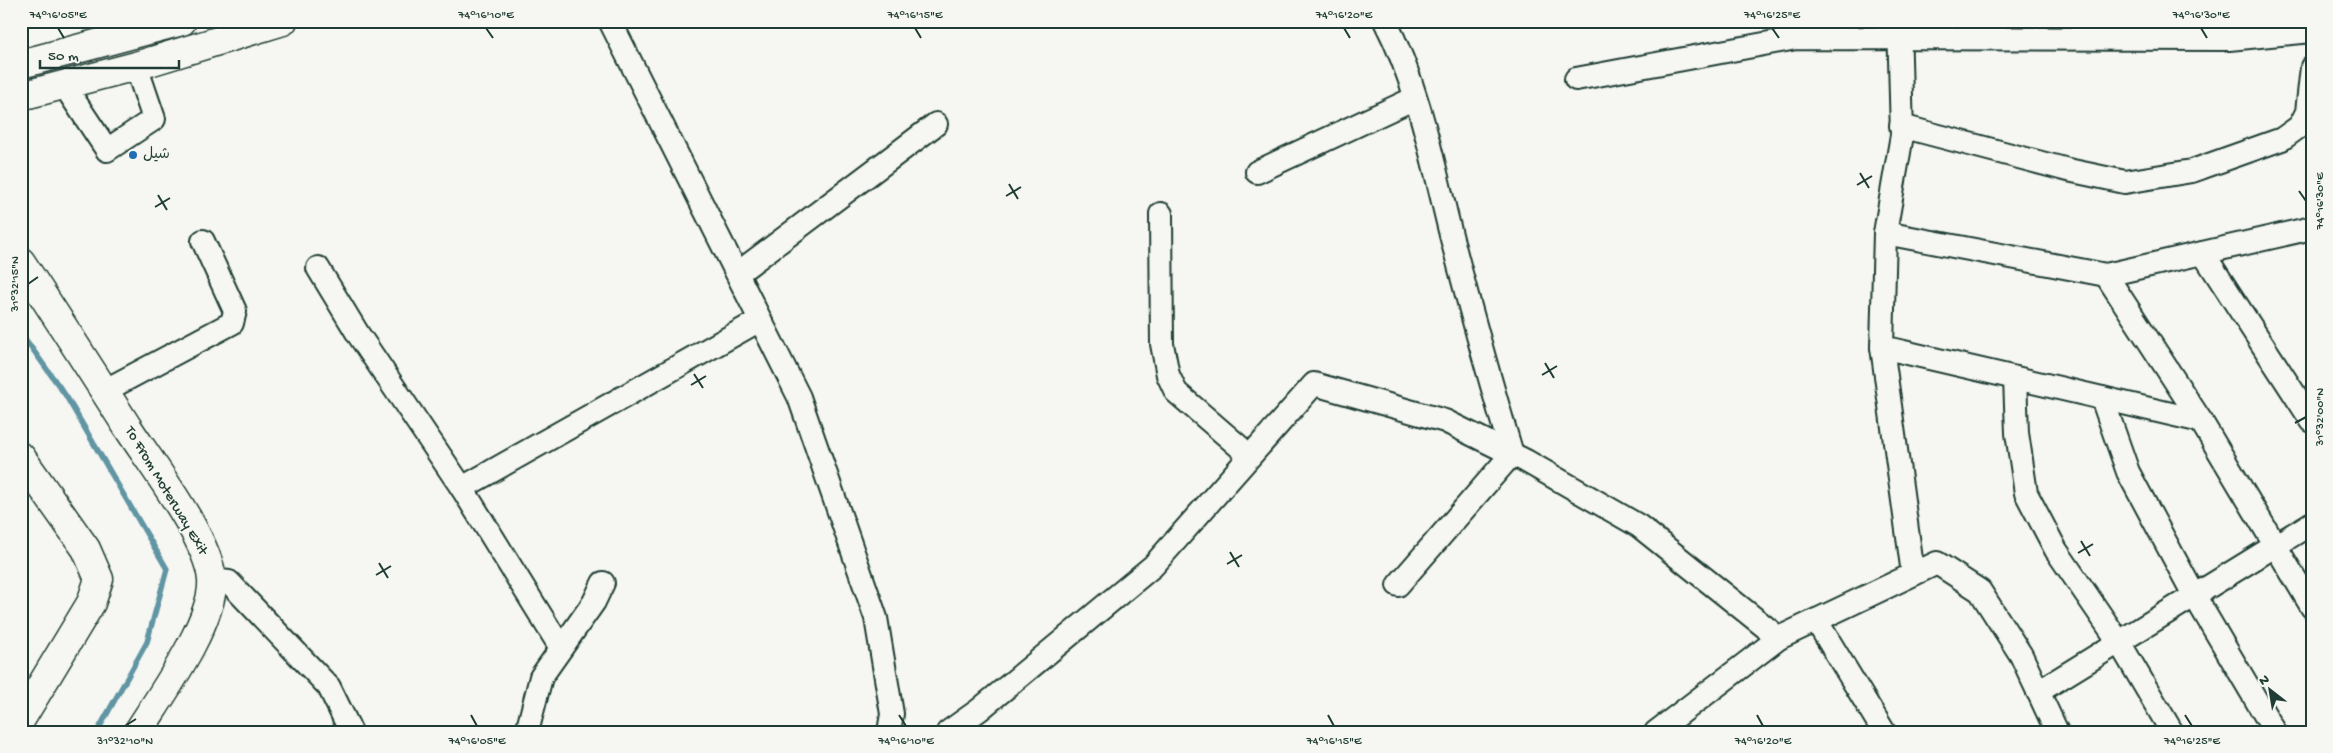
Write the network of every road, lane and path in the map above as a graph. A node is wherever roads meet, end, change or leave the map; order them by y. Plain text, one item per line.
1 (182, 21) edge
2 (284, 21) edge
3 (610, 21) edge
4 (1385, 21) edge
5 (1899, 30) edge
6 (2018, 30) edge
7 (2124, 30) edge
8 (2229, 30) edge
9 (2312, 31) edge
10 (90, 46) junction
11 (21, 64) edge
12 (136, 66) junction
13 (2312, 67) edge
14 (96, 76) junction
15 (1576, 79) dead end
16 (64, 85) junction
17 (21, 96) edge
18 (1415, 98) junction
19 (936, 124) dead end
20 (1901, 126) junction
21 (1257, 172) dead end
22 (1161, 214) dead end
23 (2312, 228) edge
24 (1885, 233) junction
25 (203, 241) dead end
26 (2203, 253) junction
27 (21, 262) edge
28 (318, 268) dead end
29 (738, 273) junction
30 (2106, 275) junction
31 (760, 320) junction
32 (1882, 347) junction
33 (2015, 378) junction
34 (104, 391) junction
35 (2102, 398) junction
36 (2202, 421) junction
37 (2312, 421) edge
38 (1512, 454) junction
39 (1250, 456) junction
40 (21, 457) edge
41 (462, 488) junction
42 (2312, 523) edge
43 (2275, 545) junction
44 (1913, 574) junction
45 (212, 580) junction
46 (603, 584) dead end
47 (1398, 585) dead end
48 (2194, 595) junction
49 (2312, 607) edge
50 (1816, 620) junction
51 (1779, 638) junction
52 (2119, 642) junction
53 (561, 648) junction
54 (2038, 692) junction
55 (21, 719) edge
56 (1661, 730) edge
57 (138, 732) edge
58 (351, 732) edge
59 (527, 732) edge
60 (889, 732) edge
61 (948, 732) edge
62 (1884, 732) edge
63 (2057, 732) edge
64 (2172, 732) edge
65 (2275, 732) edge

1 - 10 main road
2 - 12 main road
3 - 29 street
4 - 18 street
5 - 6 street
5 - 15 street
5 - 20 street
6 - 7 street
7 - 8 street
8 - 9 street
10 - 11 main road
10 - 14 main road
12 - 14 main road
12 - 16 street
13 - 20 street
14 - 16 main road
16 - 17 main road
18 - 21 street
18 - 38 street
19 - 29 street
20 - 24 street
22 - 39 street
23 - 26 street
24 - 30 street
24 - 32 street
25 - 34 street
26 - 30 street
26 - 37 street
27 - 34 main road, To From Moterway Exit
28 - 41 street
29 - 31 street
30 - 36 street
31 - 41 street
31 - 60 street
32 - 33 street
32 - 44 street
33 - 35 street
33 - 52 street
34 - 45 main road, To From Moterway Exit
35 - 36 street
35 - 48 street
36 - 43 street
38 - 39 street
38 - 47 street
38 - 51 street
39 - 61 street
40 - 55 main road
41 - 53 street
42 - 43 street
43 - 48 street
43 - 49 street
44 - 50 street
44 - 54 street
45 - 57 main road, To From Moterway Exit
45 - 58 street
46 - 53 street
48 - 52 street
48 - 65 street
50 - 51 street
50 - 62 street
51 - 56 street
52 - 54 street
52 - 64 street
53 - 59 street
54 - 63 street

